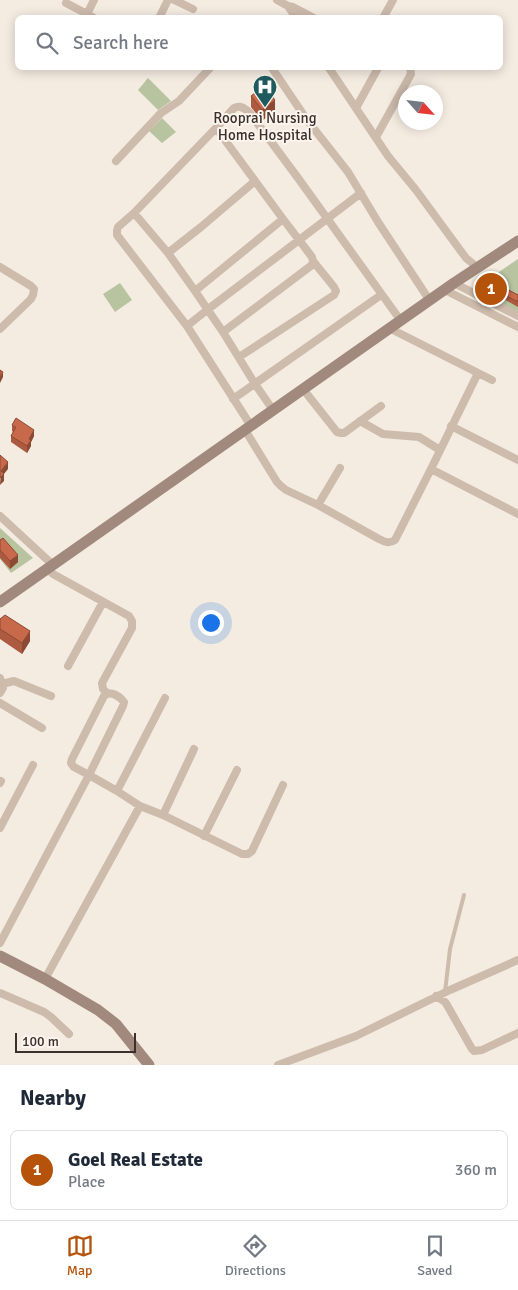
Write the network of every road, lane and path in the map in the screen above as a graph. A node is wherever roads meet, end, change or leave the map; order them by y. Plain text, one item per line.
1 (94, 0) edge
2 (168, 0) edge
3 (174, 0) edge
4 (390, 1) edge
5 (283, 2) edge
6 (66, 3) dead end
7 (193, 9) dead end
8 (87, 14) joint
9 (160, 15) edge
10 (294, 15) edge
11 (309, 15) edge
12 (384, 15) edge
13 (208, 70) edge
14 (273, 70) edge
15 (330, 70) edge
16 (377, 70) edge
17 (410, 70) edge
18 (356, 108) junction
19 (216, 128) junction
20 (376, 138) junction
21 (116, 161) dead end
22 (255, 181) junction
23 (361, 193) junction
24 (134, 213) junction
25 (327, 218) junction
26 (283, 219) junction
27 (299, 240) junction
28 (518, 241) edge
29 (168, 253) junction
30 (313, 261) junction
31 (0, 267) edge
32 (478, 268) junction
33 (450, 287) junction
34 (195, 291) junction
35 (381, 295) junction
36 (430, 301) junction
37 (207, 310) junction
38 (518, 316) edge
39 (401, 321) junction
40 (1, 326) edge
41 (187, 326) junction
42 (518, 327) edge
43 (391, 329) junction
44 (223, 332) junction
45 (238, 357) junction
46 (478, 373) junction
47 (492, 380) dead end
48 (255, 384) junction
49 (304, 389) junction
50 (233, 399) junction
51 (381, 406) dead end
52 (273, 410) junction
53 (360, 421) junction
54 (452, 426) junction
55 (248, 428) junction
56 (440, 450) junction
57 (518, 460) edge
58 (340, 468) dead end
59 (431, 470) junction
60 (318, 504) junction
61 (518, 514) edge
62 (0, 516) edge
63 (50, 567) junction
64 (0, 602) edge
65 (104, 602) junction
66 (68, 666) dead end
67 (1, 681) edge
68 (0, 693) edge
69 (107, 693) junction
70 (51, 696) dead end
71 (165, 698) dead end
72 (0, 703) edge
73 (42, 728) dead end
74 (194, 749) dead end
75 (33, 765) dead end
76 (237, 770) dead end
77 (89, 776) junction
78 (283, 785) dead end
79 (117, 790) junction
80 (140, 806) junction
81 (163, 815) junction
82 (0, 828) edge
83 (204, 836) junction
84 (464, 895) dead end
85 (0, 943) edge
86 (0, 956) edge
87 (518, 960) edge
88 (45, 979) junction
89 (445, 992) junction
90 (0, 993) edge
91 (436, 996) junction
92 (518, 1033) edge
93 (69, 1034) dead end
94 (149, 1065) edge
95 (278, 1065) edge

1 - 8 street
2 - 9 street
3 - 7 street
4 - 12 street
5 - 10 street
5 - 11 street
6 - 8 street
13 - 21 street
14 - 23 street
15 - 18 street
16 - 18 street
17 - 20 street
18 - 20 street
19 - 22 street
19 - 24 street
19 - 25 street
20 - 32 street
22 - 26 street
22 - 29 street
23 - 25 street
23 - 36 street
24 - 29 street
24 - 41 street
25 - 27 street
25 - 35 street
26 - 27 street
26 - 34 street
27 - 30 street
27 - 37 street
28 - 32 street
29 - 34 street
30 - 44 street
30 - 45 street
31 - 40 street
32 - 33 street
33 - 36 street
33 - 38 street
33 - 42 street
34 - 37 street
35 - 39 street
35 - 48 street
36 - 39 street
37 - 41 street
37 - 44 street
39 - 43 street
41 - 50 street
43 - 46 street
43 - 49 street
44 - 45 street
45 - 48 street
46 - 47 street
46 - 54 street
48 - 50 street
48 - 52 street
49 - 52 street
49 - 53 street
50 - 55 street
51 - 53 street
52 - 55 street
53 - 56 street
54 - 56 street
54 - 57 street
55 - 60 street
55 - 63 street
56 - 59 street
58 - 60 street
59 - 60 street
59 - 61 street
62 - 63 street
63 - 64 street
63 - 65 street
65 - 66 street
65 - 69 street
67 - 68 street
67 - 70 street
69 - 77 street
69 - 77 street
71 - 79 street
72 - 73 street
74 - 81 street
75 - 82 street
76 - 83 street
77 - 79 street
77 - 85 street
78 - 83 street
79 - 80 street
80 - 81 street
80 - 88 street
81 - 83 street
84 - 89 lane
86 - 88 street
87 - 89 street
88 - 94 street
89 - 91 street
90 - 93 street
91 - 92 street
91 - 95 street

